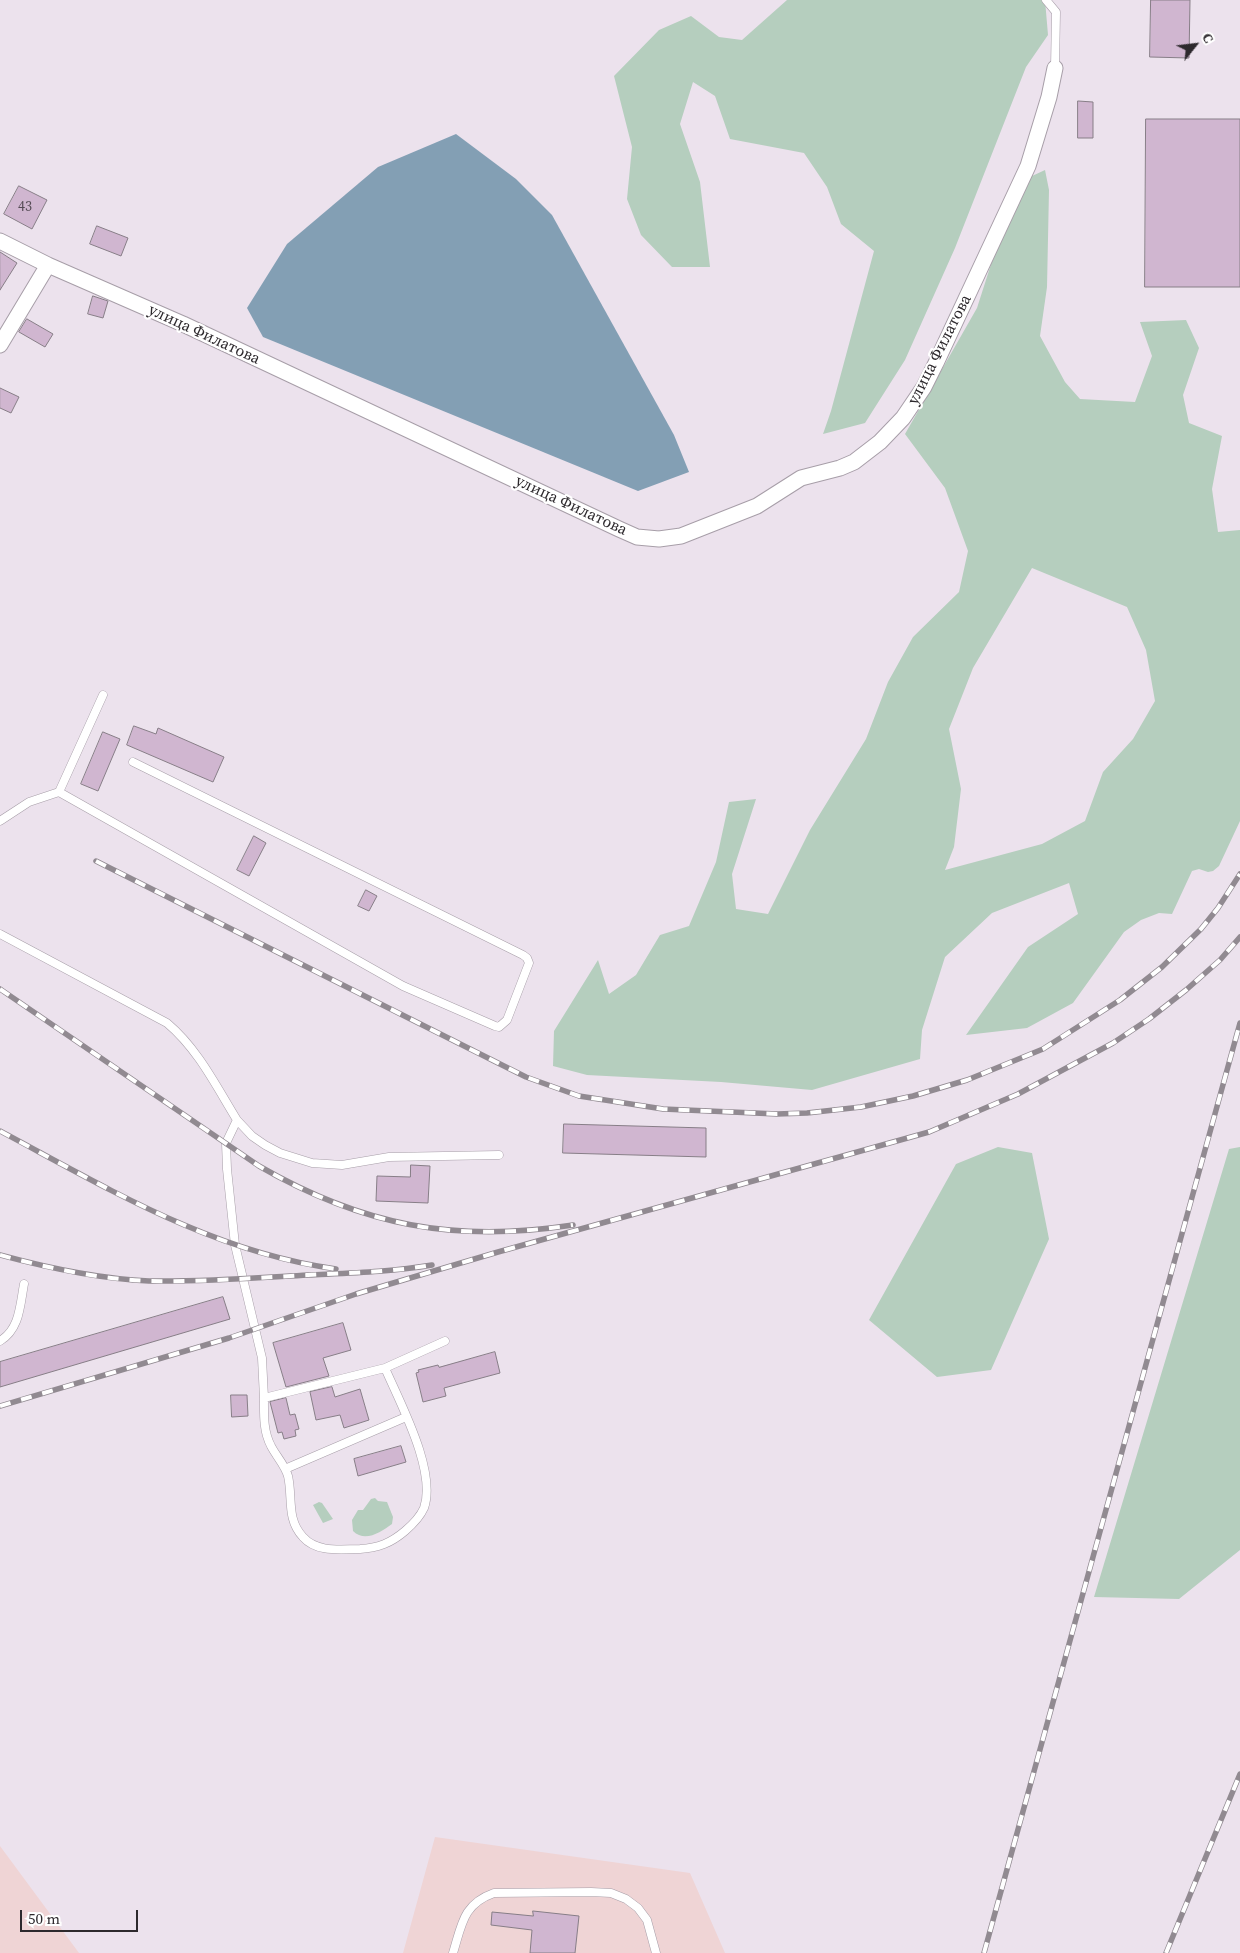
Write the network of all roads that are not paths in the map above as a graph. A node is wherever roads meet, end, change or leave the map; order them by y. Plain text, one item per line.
1 (1046, 0) edge
2 (1055, 68) joint
3 (0, 241) edge
4 (48, 265) junction
5 (0, 345) edge
6 (103, 695) dead end
7 (133, 762) dead end
8 (59, 792) junction
9 (0, 820) edge
10 (0, 934) edge
11 (237, 1120) junction
12 (499, 1155) dead end
13 (24, 1284) dead end
14 (0, 1341) edge
15 (445, 1341) dead end
16 (385, 1368) junction
17 (264, 1398) junction
18 (406, 1417) junction
19 (285, 1469) junction
20 (453, 1953) edge
21 (656, 1953) edge

1 - 2 lane
2 - 4 street, улица Филатова
3 - 4 street, улица Филатова
4 - 5 street
6 - 8 lane
7 - 8 lane
8 - 9 lane
10 - 11 lane
11 - 12 lane
11 - 17 lane
13 - 14 lane
15 - 16 lane
16 - 17 lane
16 - 18 lane
17 - 19 lane
18 - 19 lane
18 - 19 lane
20 - 21 lane

